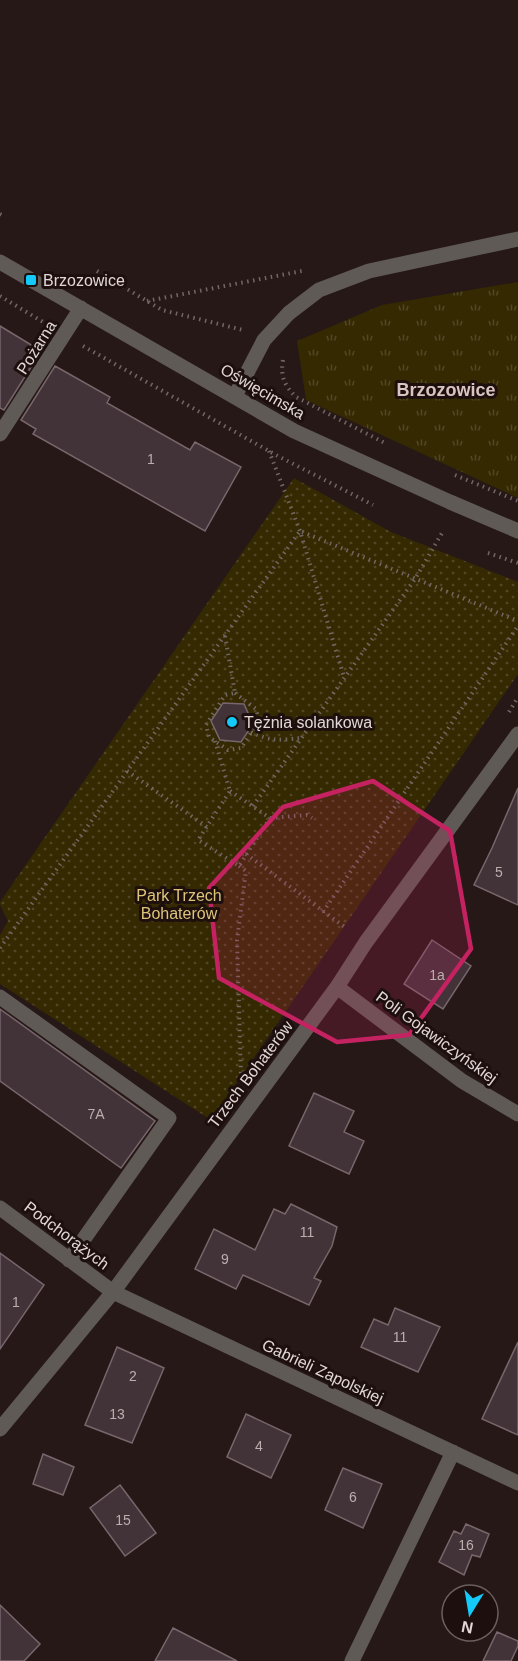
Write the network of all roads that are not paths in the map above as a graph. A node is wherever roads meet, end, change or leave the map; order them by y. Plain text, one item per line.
1 (518, 239) edge
2 (0, 262) edge
3 (81, 308) junction
4 (235, 396) junction
5 (0, 434) edge
6 (518, 531) edge
7 (518, 734) edge
8 (337, 987) junction
9 (0, 997) edge
10 (518, 1114) edge
11 (0, 1208) edge
12 (69, 1260) junction
13 (113, 1292) junction
14 (0, 1429) edge
15 (453, 1452) junction
16 (518, 1483) edge
17 (352, 1661) edge

1 - 4 street
2 - 3 street, Oświęcimska
3 - 4 street, Oświęcimska
3 - 5 street, Pożarna
4 - 6 street, Oświęcimska
7 - 8 street, Trzech Bohaterów
8 - 10 street, Poli Gojawiczyńskiej
8 - 13 street, Trzech Bohaterów
9 - 12 street
11 - 12 street, Podchorążych
12 - 13 street, Podchorążych
13 - 14 street, Trzech Bohaterów
13 - 15 street, Gabrieli Zapolskiej
15 - 16 street, Gabrieli Zapolskiej
15 - 17 street

